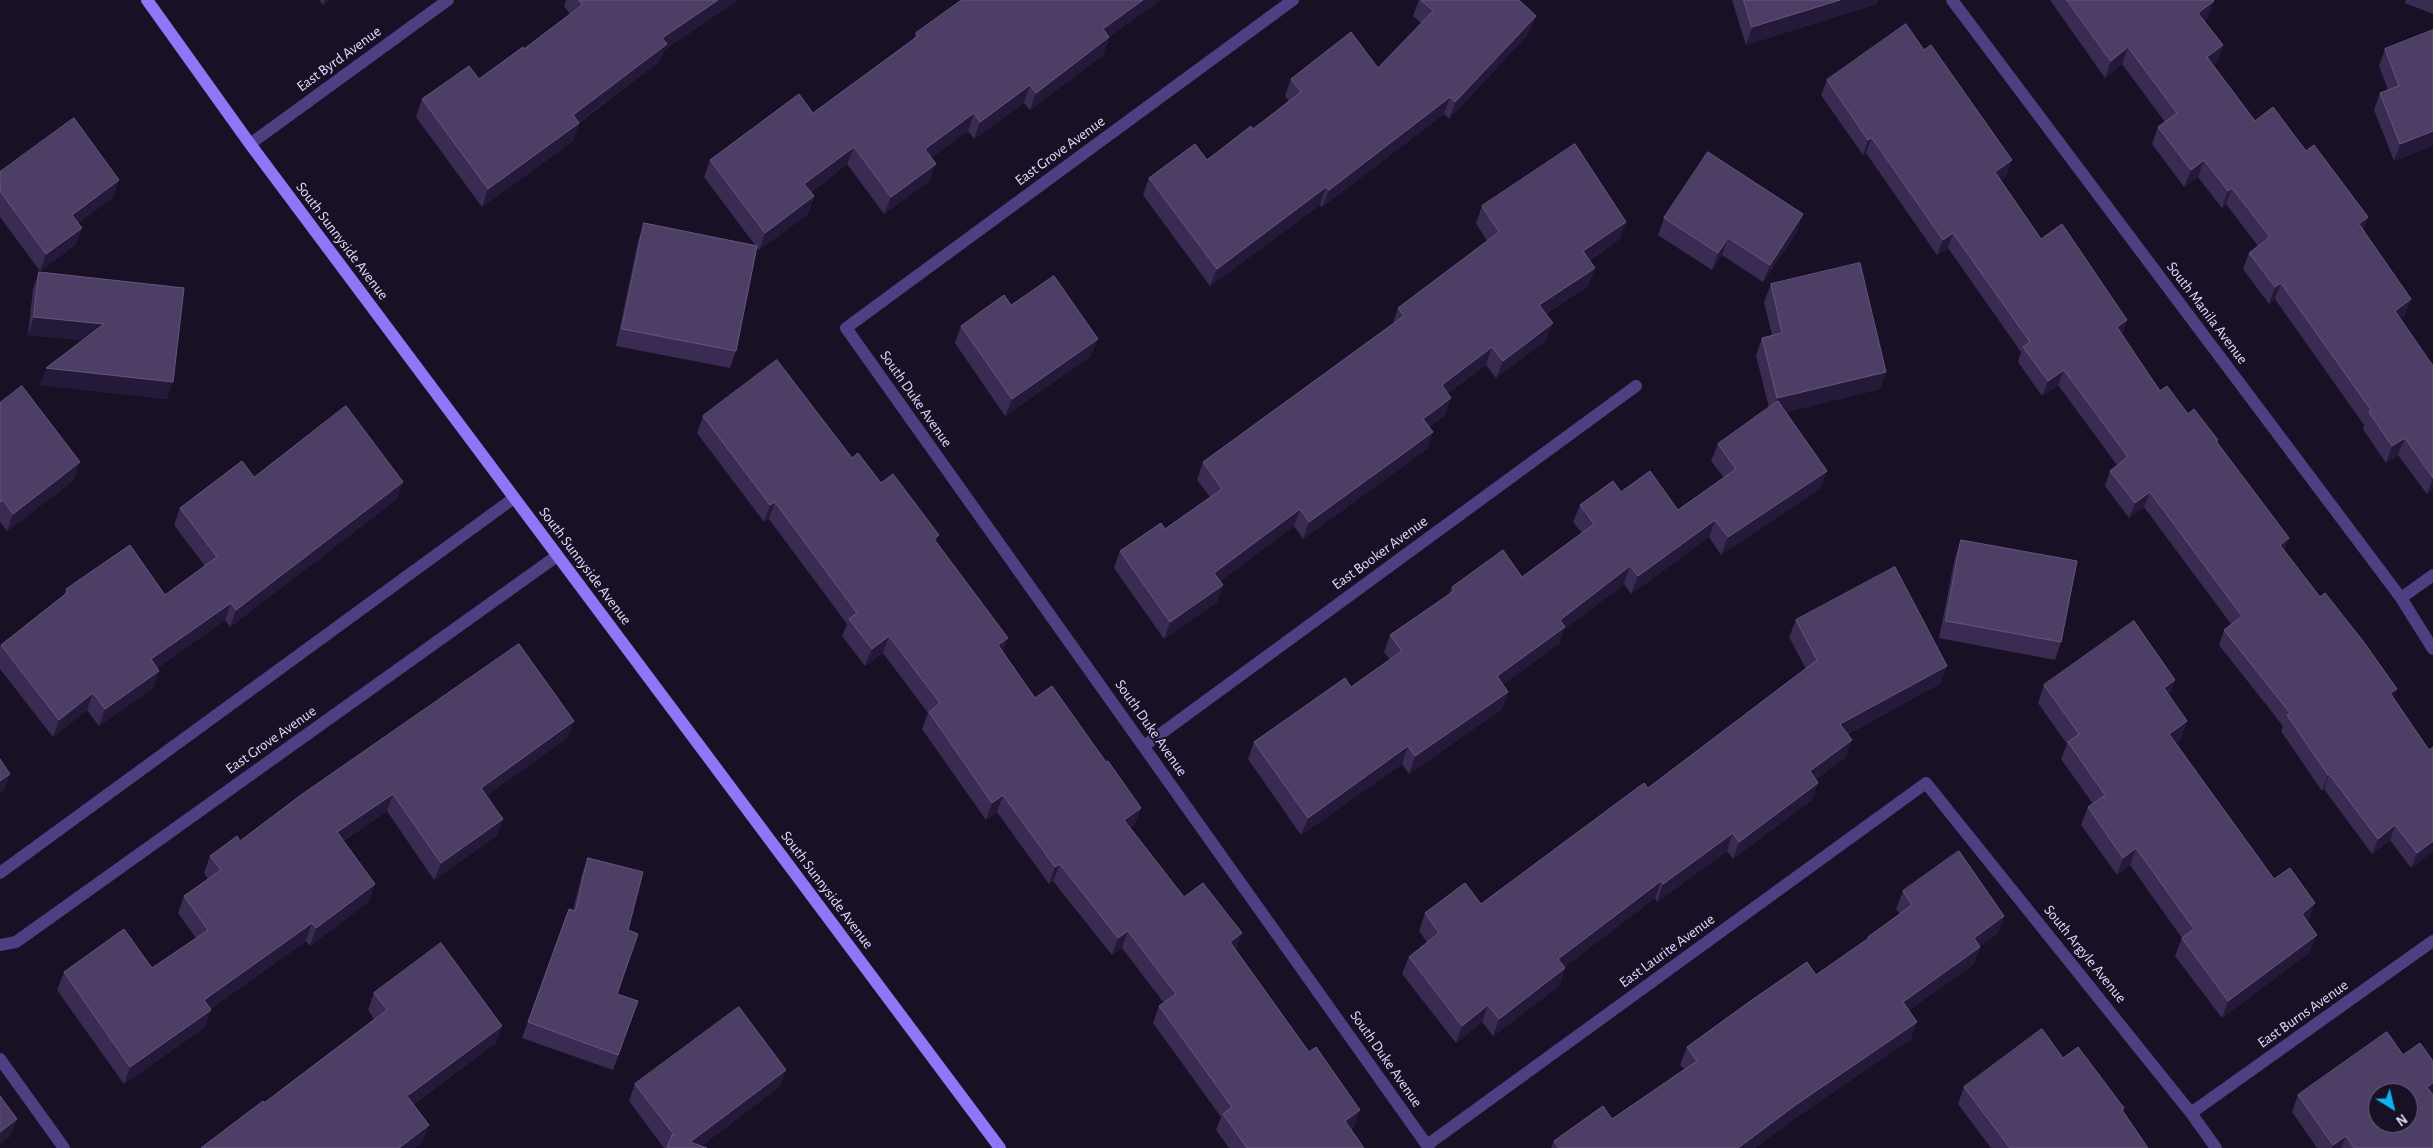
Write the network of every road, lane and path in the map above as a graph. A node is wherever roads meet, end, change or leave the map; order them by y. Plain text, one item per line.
1 (148, 0) edge
2 (448, 0) edge
3 (1293, 0) edge
4 (1952, 0) edge
5 (250, 144) junction
6 (846, 328) joint
7 (1636, 386) dead end
8 (514, 498) junction
9 (557, 556) junction
10 (2433, 575) edge
11 (2401, 598) junction
12 (2433, 649) edge
13 (1144, 746) junction
14 (1926, 783) joint
15 (0, 873) edge
16 (2433, 941) edge
17 (0, 945) edge
18 (0, 1059) edge
19 (2192, 1113) junction
20 (1428, 1147) edge
21 (64, 1148) edge
22 (1000, 1148) edge
23 (2216, 1148) edge

1 - 5 street, South Sunnyside Avenue
2 - 5 street, East Byrd Avenue
3 - 6 street, East Grove Avenue
4 - 11 street, South Manila Avenue
5 - 8 street, South Sunnyside Avenue
6 - 13 street, South Duke Avenue
7 - 13 street, East Booker Avenue
8 - 9 street, South Sunnyside Avenue
8 - 15 street
9 - 17 street, East Grove Avenue
9 - 22 street, South Sunnyside Avenue
10 - 11 street
11 - 12 street, South Manila Avenue
13 - 20 street, South Duke Avenue
14 - 19 street, South Argyle Avenue
14 - 20 street, East Laurite Avenue
16 - 19 street, East Burns Avenue
18 - 21 street
19 - 23 street, South Argyle Avenue

